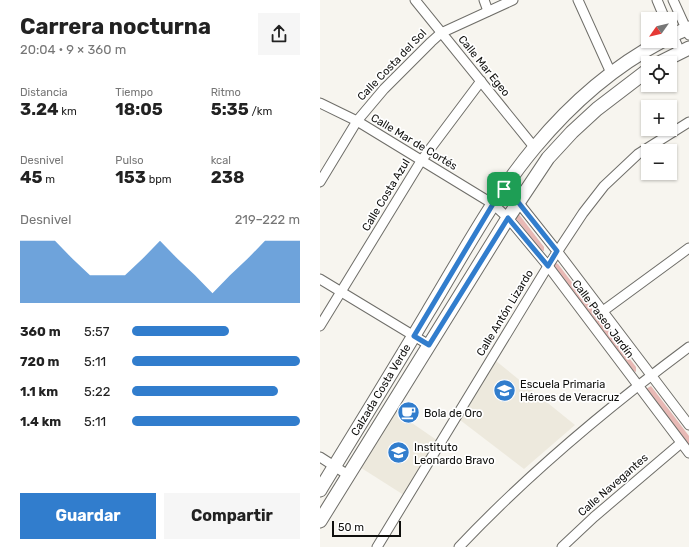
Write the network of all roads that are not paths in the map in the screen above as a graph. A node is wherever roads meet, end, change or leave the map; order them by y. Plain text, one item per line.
1 (415, 0) edge
2 (484, 0) edge
3 (513, 0) edge
4 (578, 0) edge
5 (657, 0) edge
6 (673, 0) edge
7 (488, 11) junction
8 (662, 12) edge
9 (688, 30) edge
10 (441, 33) junction
11 (677, 33) edge
12 (648, 48) edge
13 (684, 50) edge
14 (672, 56) edge
15 (611, 73) junction
16 (641, 75) edge
17 (481, 81) junction
18 (320, 103) edge
19 (357, 121) junction
20 (689, 122) edge
21 (534, 147) junction
22 (421, 161) junction
23 (320, 182) edge
24 (504, 189) junction
25 (518, 202) junction
26 (493, 204) junction
27 (508, 218) junction
28 (689, 248) edge
29 (557, 251) junction
30 (548, 266) junction
31 (320, 279) edge
32 (341, 292) junction
33 (603, 311) junction
34 (320, 326) edge
35 (414, 336) junction
36 (429, 345) junction
37 (689, 347) edge
38 (650, 376) junction
39 (638, 386) junction
40 (400, 390) junction
41 (689, 425) edge
42 (681, 443) junction
43 (689, 453) edge
44 (320, 457) edge
45 (334, 466) junction
46 (348, 475) junction
47 (320, 490) edge
48 (320, 521) edge
49 (378, 547) edge
50 (459, 547) edge
51 (562, 547) edge

1 - 10 street, Calle Mar Egeo
2 - 7 street
3 - 7 street, Calle Costa del Sol
4 - 15 street
5 - 8 street
6 - 9 street
7 - 10 street, Calle Costa del Sol
9 - 11 main road, Calzada Costa Verde
10 - 17 street, Calle Mar Egeo
10 - 19 street, Calle Costa del Sol
12 - 15 main road, Calzada Costa Verde
13 - 14 main road
15 - 21 main road, Calzada Costa Verde
16 - 25 main road, Calzada Costa Verde
17 - 21 street, Calle Mar Egeo
17 - 22 street, Calle Costa Azul
18 - 19 street, Calle Mar de Cortés
19 - 22 street, Calle Mar de Cortés
19 - 23 street, Calle Costa del Sol
20 - 29 street, Calle Antón Lizardo
21 - 24 main road, Calzada Costa Verde
22 - 26 street, Calle Mar de Cortés
22 - 32 street, Calle Costa Azul
24 - 25 street, Calle Paseo Jardín
24 - 26 main road, Calzada Costa Verde
25 - 27 main road, Calzada Costa Verde
25 - 29 street, Calle Paseo Jardín
26 - 27 street, Calle Paseo Jardín
26 - 35 main road, Calzada Costa Verde
27 - 30 street, Calle Paseo Jardín
27 - 36 main road, Calzada Costa Verde
28 - 33 street
29 - 30 street, Calle Antón Lizardo
29 - 33 street, Calle Paseo Jardín
30 - 39 street, Calle Paseo Jardín
30 - 49 street, Calle Antón Lizardo
31 - 32 street
32 - 34 street, Calle Costa Azul
32 - 35 street
33 - 38 street, Calle Paseo Jardín
35 - 36 street
35 - 40 street
35 - 45 main road, Calzada Costa Verde
36 - 40 main road, Calzada Costa Verde
37 - 38 street
38 - 39 street
38 - 41 street, Calle Paseo Jardín
39 - 42 street, Calle Paseo Jardín
39 - 50 street
40 - 46 main road, Calzada Costa Verde
42 - 43 street, Calle Paseo Jardín
42 - 51 street, Calle Navegantes
44 - 45 street
45 - 46 street
45 - 47 main road, Calzada Costa Verde
46 - 48 main road, Calzada Costa Verde

